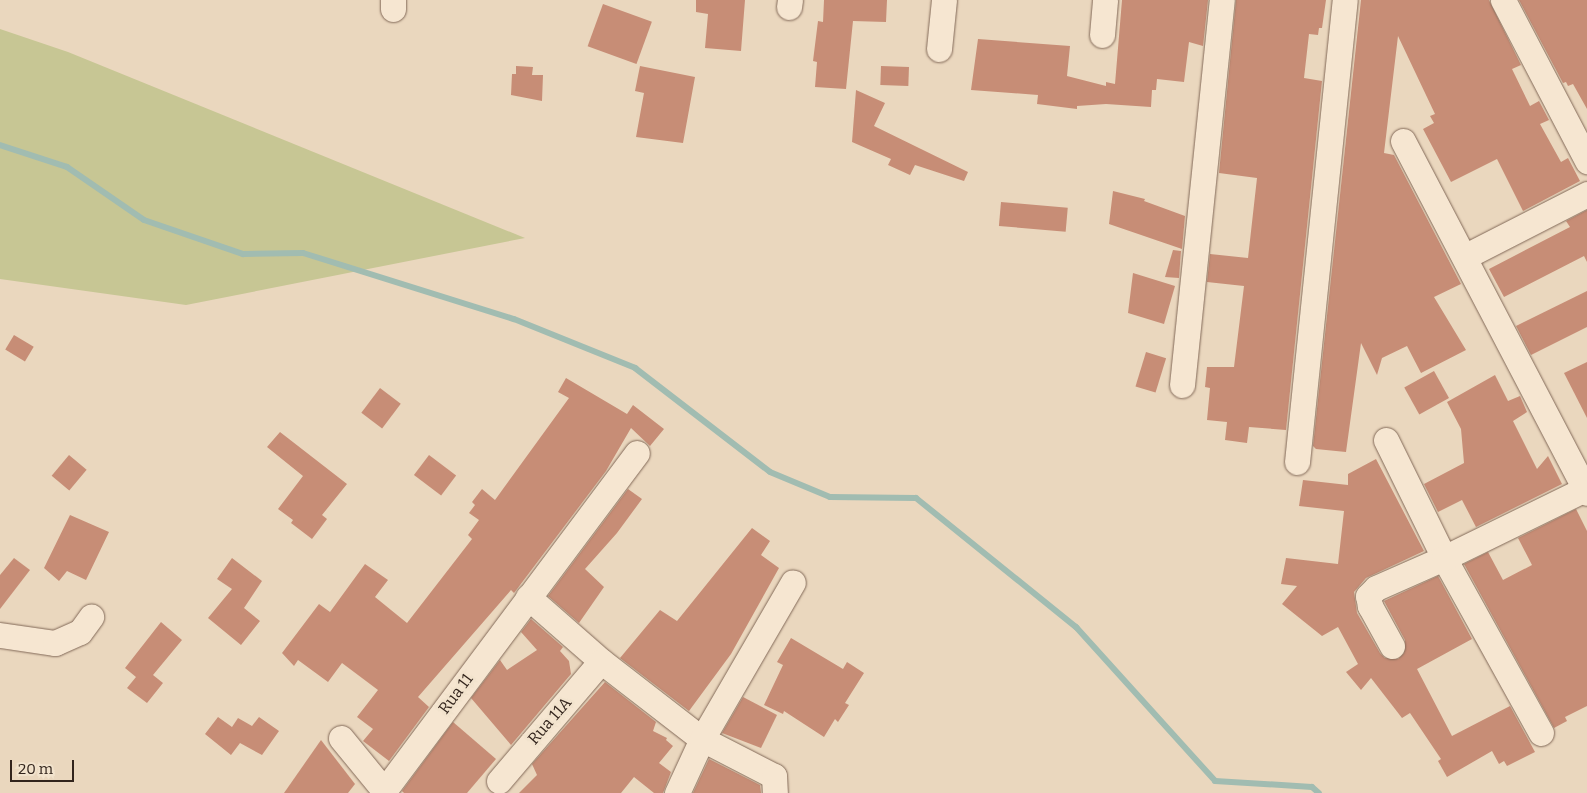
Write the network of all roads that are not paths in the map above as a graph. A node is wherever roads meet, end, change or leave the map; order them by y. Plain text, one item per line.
1 (944, 0) edge
2 (1105, 0) edge
3 (1222, 0) edge
4 (1345, 0) edge
5 (1503, 0) edge
6 (1102, 35) dead end
7 (939, 49) dead end
8 (1403, 141) dead end
9 (1587, 161) edge
10 (1587, 194) edge
11 (1466, 256) junction
12 (1182, 385) dead end
13 (1386, 440) dead end
14 (637, 453) dead end
15 (1297, 462) dead end
16 (1586, 491) edge
17 (1444, 558) junction
18 (793, 582) dead end
19 (528, 597) junction
20 (91, 617) dead end
21 (0, 635) edge
22 (1392, 646) dead end
23 (601, 661) junction
24 (1541, 732) dead end
25 (341, 738) dead end
26 (702, 739) junction
27 (499, 781) dead end
28 (385, 792) edge
29 (677, 793) edge
30 (776, 793) edge

1 - 7 street
2 - 6 street
3 - 12 street
4 - 15 street
5 - 9 street
8 - 11 street
10 - 11 street
11 - 16 street
13 - 17 street
14 - 19 street, Rua 11
16 - 17 street
17 - 22 street
17 - 24 street
18 - 26 street
19 - 23 street
19 - 28 street, Rua 11
20 - 21 street
23 - 26 street
23 - 27 street, Rua 11A
25 - 28 street
26 - 29 street
26 - 30 street

